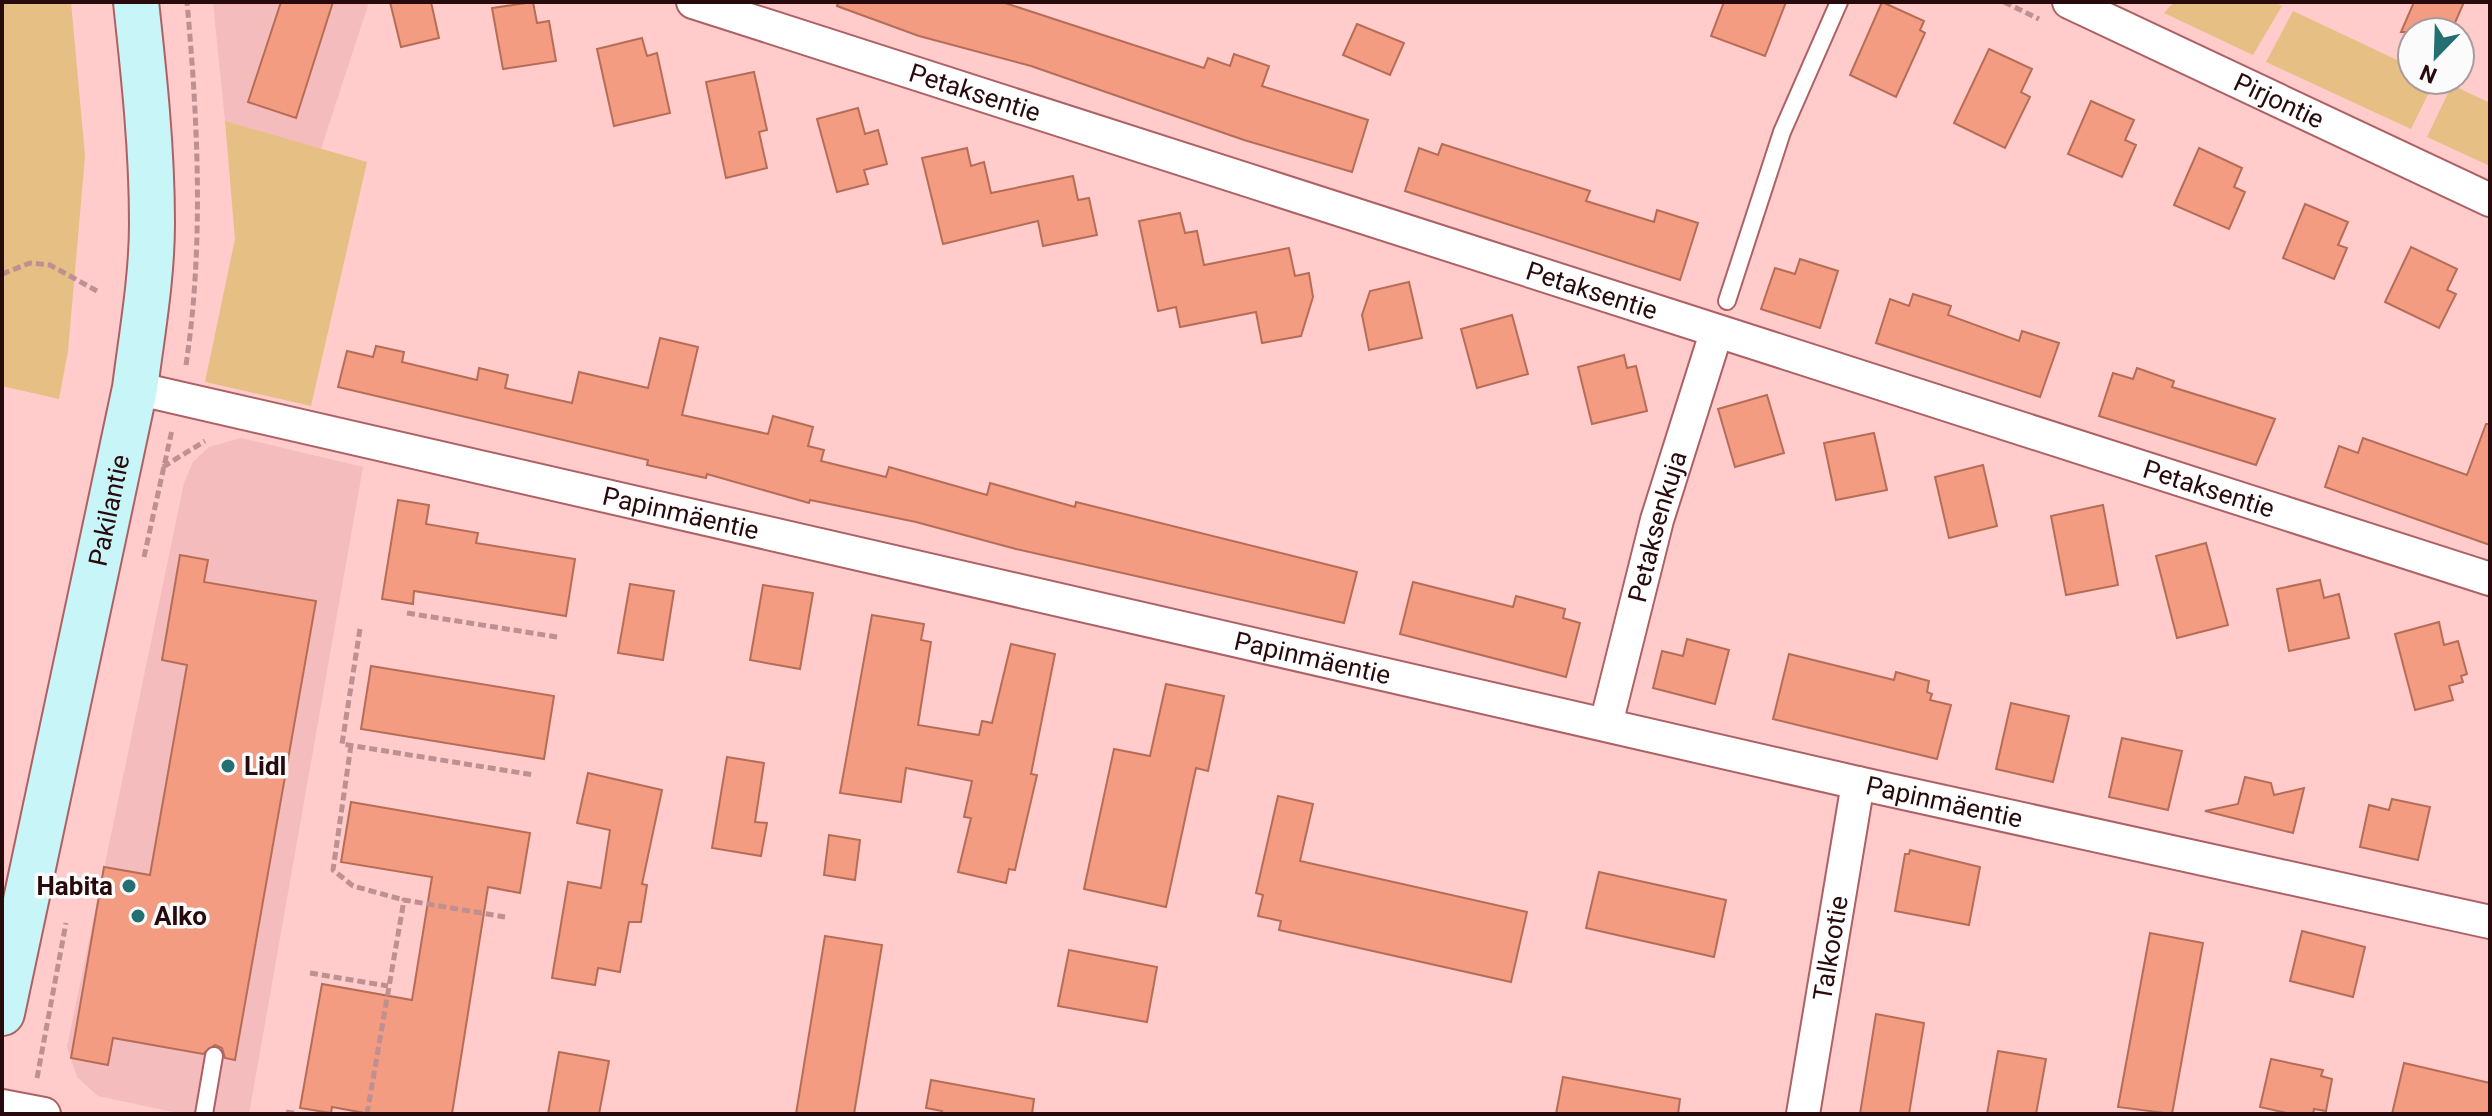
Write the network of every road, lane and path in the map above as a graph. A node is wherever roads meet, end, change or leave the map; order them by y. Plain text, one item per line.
1 (136, 2) edge
2 (693, 2) edge
3 (1839, 2) edge
4 (2069, 2) edge
5 (2490, 200) edge
6 (2, 274) edge
7 (97, 291) dead end
8 (1727, 301) dead end
9 (1716, 333) junction
10 (135, 388) junction
11 (2490, 579) edge
12 (407, 613) dead end
13 (360, 629) dead end
14 (557, 637) dead end
15 (1606, 724) junction
16 (351, 745) junction
17 (534, 775) dead end
18 (1858, 783) junction
19 (404, 900) junction
20 (505, 917) dead end
21 (2490, 922) edge
22 (310, 973) dead end
23 (388, 986) junction
24 (2, 1013) edge
25 (214, 1056) dead end
26 (2, 1106) edge
27 (286, 1112) dead end
28 (44, 1114) edge
29 (204, 1114) edge
30 (298, 1114) edge
31 (367, 1114) edge
32 (1803, 1114) edge

1 - 10 main road, Pakilantie
2 - 9 street, Petaksentie
3 - 8 lane
4 - 5 street, Pirjontie
6 - 7 path
9 - 11 street, Petaksentie
9 - 15 street, Petaksenkuja
10 - 15 street, Papinmäentie
10 - 24 main road, Pakilantie
12 - 14 path
13 - 16 path
15 - 18 street, Papinmäentie
16 - 17 path
16 - 19 path
18 - 21 street, Papinmäentie
18 - 32 street, Talkootie
19 - 20 path
19 - 23 path
22 - 23 path
23 - 31 path
25 - 29 lane
26 - 28 street
27 - 30 path

